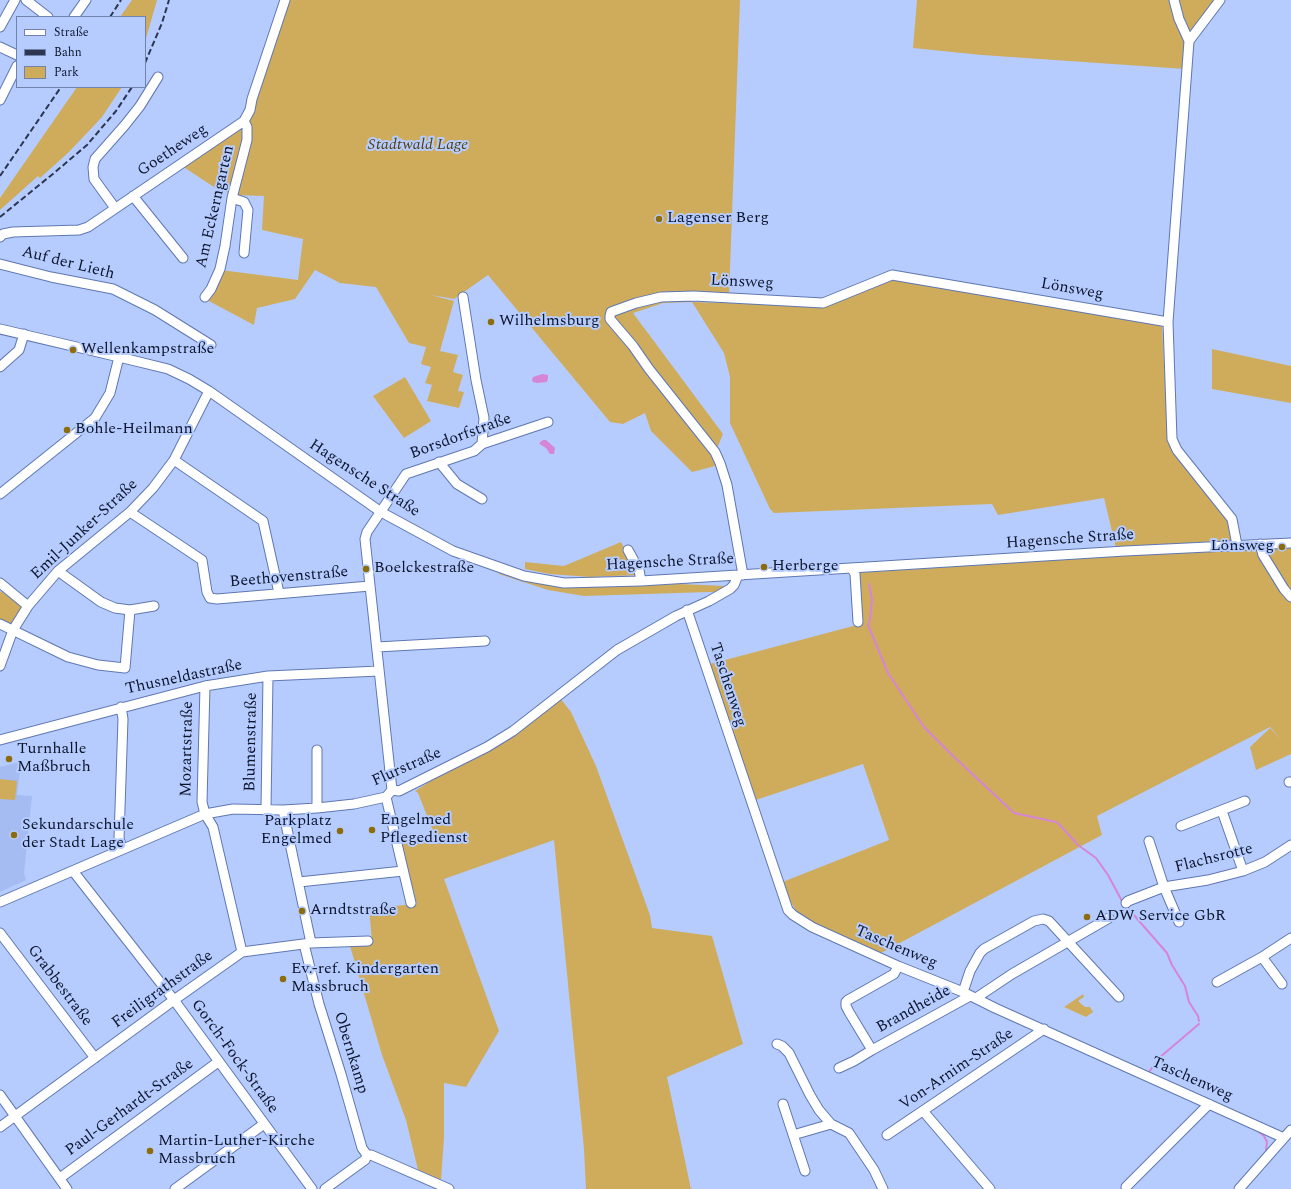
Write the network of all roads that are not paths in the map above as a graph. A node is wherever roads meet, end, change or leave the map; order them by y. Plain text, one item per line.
1 (15, 0) edge
2 (26, 0) edge
3 (86, 0) edge
4 (285, 0) edge
5 (1174, 0) edge
6 (1220, 0) edge
7 (47, 16) edge
8 (75, 16) edge
9 (0, 27) edge
10 (1189, 41) junction
11 (0, 46) edge
12 (16, 54) edge
13 (16, 68) edge
14 (158, 77) dead end
15 (0, 100) edge
16 (244, 121) junction
17 (133, 196) junction
18 (232, 198) junction
19 (115, 208) junction
20 (0, 237) edge
21 (244, 253) dead end
22 (183, 258) dead end
23 (0, 264) edge
24 (205, 297) dead end
25 (463, 297) dead end
26 (1168, 322) junction
27 (0, 329) edge
28 (24, 334) junction
29 (211, 345) dead end
30 (120, 357) junction
31 (0, 367) edge
32 (209, 391) junction
33 (548, 422) dead end
34 (482, 444) junction
35 (174, 460) junction
36 (439, 462) junction
37 (0, 494) edge
38 (482, 499) dead end
39 (130, 512) junction
40 (381, 512) junction
41 (1291, 543) edge
42 (1260, 544) junction
43 (1237, 545) junction
44 (628, 550) dead end
45 (852, 569) junction
46 (58, 571) junction
47 (740, 575) junction
48 (641, 581) junction
49 (0, 583) edge
50 (370, 586) junction
51 (279, 593) junction
52 (1291, 597) edge
53 (28, 606) junction
54 (154, 606) dead end
55 (130, 610) junction
56 (687, 610) junction
57 (858, 622) dead end
58 (0, 624) edge
59 (13, 630) junction
60 (485, 641) dead end
61 (377, 647) junction
62 (0, 666) edge
63 (379, 671) junction
64 (268, 676) junction
65 (205, 686) junction
66 (121, 708) junction
67 (0, 740) edge
68 (317, 750) dead end
69 (389, 793) junction
70 (1245, 801) dead end
71 (317, 808) junction
72 (266, 809) junction
73 (283, 810) junction
74 (1222, 811) junction
75 (205, 814) junction
76 (1181, 826) dead end
77 (1149, 841) dead end
78 (1291, 845) edge
79 (122, 849) junction
80 (73, 870) junction
81 (1243, 870) junction
82 (403, 872) junction
83 (299, 882) junction
84 (1164, 887) junction
85 (0, 902) edge
86 (411, 903) dead end
87 (1126, 903) dead end
88 (1109, 918) dead end
89 (1179, 922) dead end
90 (0, 933) edge
91 (1291, 938) edge
92 (368, 941) dead end
93 (1068, 942) junction
94 (307, 943) junction
95 (242, 952) junction
96 (1262, 957) junction
97 (898, 966) junction
98 (1217, 982) dead end
99 (1282, 984) dead end
100 (970, 995) junction
101 (1119, 997) dead end
102 (174, 1000) junction
103 (1044, 1029) junction
104 (777, 1044) dead end
105 (872, 1050) junction
106 (95, 1058) junction
107 (218, 1062) junction
108 (839, 1068) dead end
109 (0, 1095) edge
110 (783, 1104) dead end
111 (1209, 1104) junction
112 (923, 1111) junction
113 (16, 1116) junction
114 (264, 1124) junction
115 (831, 1124) junction
116 (0, 1127) edge
117 (1291, 1130) edge
118 (793, 1135) junction
119 (887, 1135) dead end
120 (1284, 1138) junction
121 (364, 1152) junction
122 (805, 1171) dead end
123 (60, 1178) junction
124 (1126, 1187) dead end
125 (67, 1189) edge
126 (175, 1189) edge
127 (312, 1189) edge
128 (325, 1189) edge
129 (449, 1189) edge
130 (884, 1189) edge
131 (990, 1189) edge
132 (1238, 1189) edge

1 - 9 street
2 - 7 street
3 - 8 street
4 - 16 street
5 - 10 street
6 - 10 street
10 - 26 street
11 - 12 street
13 - 15 street
14 - 19 street
16 - 17 street, Goetheweg
16 - 18 street, Am Eckerngarten
17 - 19 street, Goetheweg
17 - 22 street, Am Eckerngarten
18 - 21 street
18 - 24 street, Am Eckerngarten
19 - 20 street, Goetheweg
23 - 29 street, Auf der Lieth
25 - 34 street
26 - 43 street
26 - 47 street, Lönsweg
27 - 28 street, Hagensche Straße
28 - 30 street, Hagensche Straße
28 - 31 street
30 - 32 street, Hagensche Straße
30 - 37 street
32 - 35 street, Emil-Junker-Straße
32 - 40 street, Hagensche Straße
33 - 34 street, Borsdorfstraße
34 - 36 street, Borsdorfstraße
35 - 39 street, Emil-Junker-Straße
35 - 51 street
36 - 38 street
36 - 40 street, Borsdorfstraße
39 - 46 street, Emil-Junker-Straße
39 - 51 street, Beethovenstraße
40 - 48 street, Hagensche Straße
40 - 50 street
41 - 42 street, Hagensche Straße
42 - 43 street, Hagensche Straße
42 - 52 street
43 - 45 street, Hagensche Straße
44 - 48 street
45 - 47 street, Hagensche Straße
45 - 57 street
46 - 53 street, Emil-Junker-Straße
46 - 55 street
47 - 48 street, Hagensche Straße
47 - 56 street, Flurstraße
49 - 53 street
50 - 51 street, Beethovenstraße
50 - 61 street
53 - 59 street, Emil-Junker-Straße
54 - 55 street
55 - 59 street
56 - 69 street, Flurstraße
56 - 97 street, Taschenweg
58 - 59 street
59 - 62 street, Emil-Junker-Straße
60 - 61 street
61 - 63 street
63 - 64 street, Thusneldastraße
63 - 69 street
64 - 65 street, Thusneldastraße
64 - 72 street, Blumenstraße
65 - 66 street, Thusneldastraße
65 - 75 street, Mozartstraße
66 - 67 street, Thusneldastraße
66 - 79 street
68 - 71 street
69 - 71 street, Flurstraße
69 - 82 street
70 - 74 street
71 - 73 street, Flurstraße
72 - 73 street, Flurstraße
72 - 75 street, Flurstraße
73 - 83 street
74 - 76 street
74 - 81 street
75 - 79 street, Flurstraße
75 - 95 street, Mozartstraße
77 - 84 street, Flachsrotte
78 - 81 street, Flachsrotte
79 - 80 street, Flurstraße
80 - 85 street, Flurstraße
80 - 102 street, Gorch-Fock-Straße
81 - 84 street, Flachsrotte
82 - 83 street
82 - 86 street
83 - 94 street
84 - 87 street, Flachsrotte
84 - 89 street, Flachsrotte
88 - 93 street, Brandheide
90 - 106 street, Grabbestraße
91 - 96 street
92 - 94 street, Freiligrathstraße
93 - 100 street, Brandheide
93 - 100 street
93 - 101 street
94 - 95 street, Freiligrathstraße
94 - 121 street, Obernkamp
95 - 102 street, Freiligrathstraße
96 - 98 street
96 - 99 street
97 - 100 street, Taschenweg
97 - 105 street, Brandheide
100 - 103 street, Taschenweg
100 - 105 street, Brandheide
102 - 106 street, Freiligrathstraße
102 - 107 street, Gorch-Fock-Straße
103 - 111 street, Taschenweg
103 - 112 street, Von-Arnim-Straße
104 - 115 street
105 - 108 street, Brandheide
106 - 113 street, Freiligrathstraße
107 - 114 street, Gorch-Fock-Straße
107 - 123 street, Paul-Gerhardt-Straße
109 - 113 street
110 - 118 street
111 - 120 street, Taschenweg
111 - 124 street
112 - 119 street, Von-Arnim-Straße
112 - 131 street
113 - 116 street, Freiligrathstraße
113 - 123 street
114 - 126 street
114 - 127 street, Gorch-Fock-Straße
115 - 118 street
115 - 130 street
117 - 120 street
118 - 122 street
120 - 132 street
121 - 128 street
121 - 129 street
123 - 125 street

